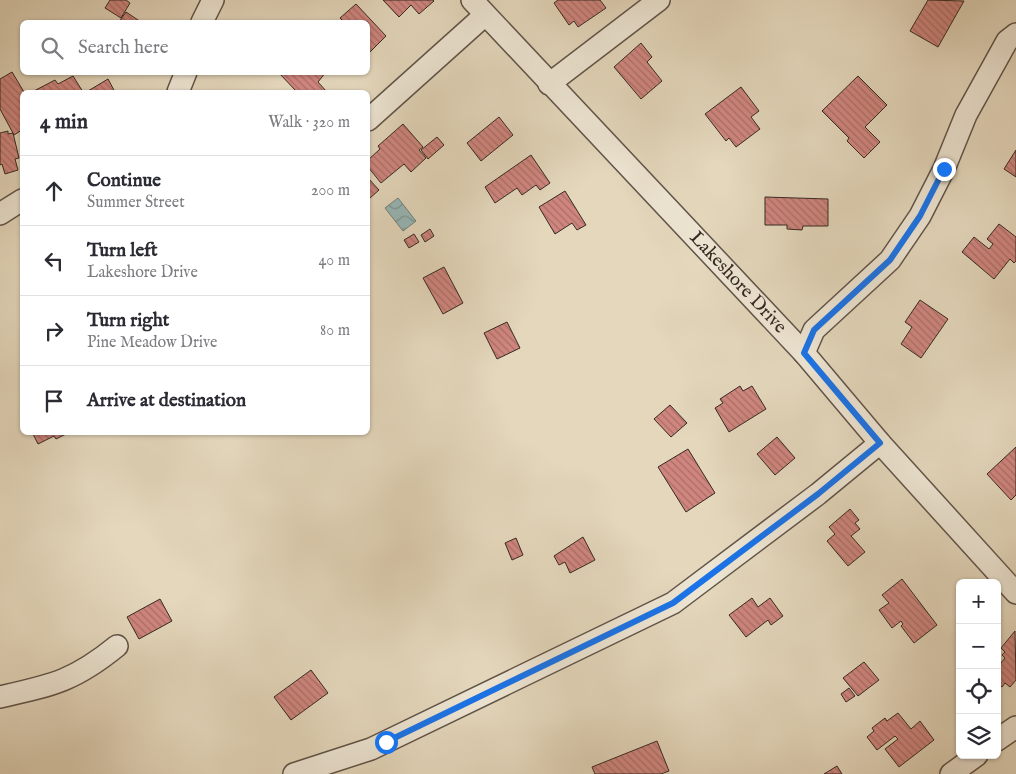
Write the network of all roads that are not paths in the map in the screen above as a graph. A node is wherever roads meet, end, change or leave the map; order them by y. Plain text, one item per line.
1 (213, 0) edge
2 (659, 0) edge
3 (479, 7) edge
4 (203, 20) edge
5 (1016, 34) edge
6 (185, 75) edge
7 (549, 84) junction
8 (179, 90) edge
9 (370, 118) edge
10 (20, 201) edge
11 (0, 214) edge
12 (804, 353) junction
13 (880, 443) junction
14 (1016, 592) edge
15 (117, 646) dead end
16 (0, 697) edge
17 (1016, 727) edge
18 (1001, 737) edge
19 (972, 759) edge
20 (294, 774) edge
21 (951, 774) edge

1 - 4 street
2 - 7 street
3 - 7 street, Lakeshore Drive
3 - 9 street
5 - 12 street
6 - 8 street
7 - 12 street, Lakeshore Drive
10 - 11 street
12 - 13 street, Lakeshore Drive
13 - 14 street, Lakeshore Drive
13 - 20 street
15 - 16 street
17 - 18 street
19 - 21 street

